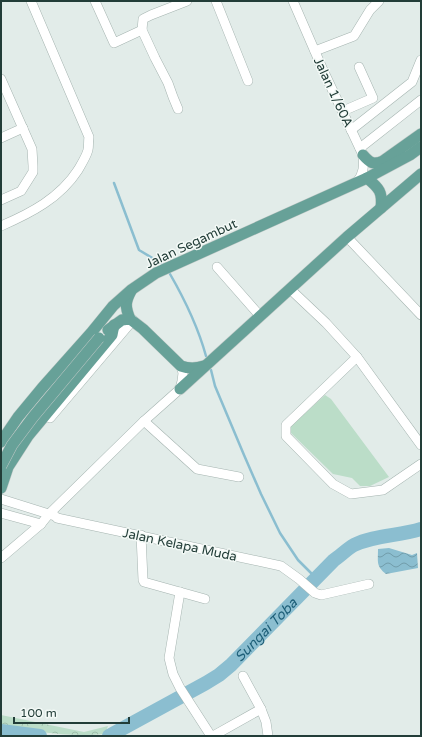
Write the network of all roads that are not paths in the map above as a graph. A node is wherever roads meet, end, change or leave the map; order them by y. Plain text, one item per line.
1 (31, 1) edge
2 (95, 1) edge
3 (187, 1) edge
4 (216, 1) edge
5 (293, 1) edge
6 (379, 1) edge
7 (142, 30) junction
8 (315, 52) junction
9 (421, 60) edge
10 (359, 67) dead end
11 (1, 79) edge
12 (248, 81) dead end
13 (421, 100) edge
14 (178, 109) dead end
15 (343, 111) junction
16 (23, 128) junction
17 (351, 130) junction
18 (421, 134) edge
19 (1, 138) edge
20 (421, 146) edge
21 (361, 151) junction
22 (421, 174) edge
23 (367, 178) junction
24 (357, 182) junction
25 (1, 200) edge
26 (381, 208) junction
27 (1, 226) edge
28 (347, 237) junction
29 (217, 267) dead end
30 (290, 288) junction
31 (131, 290) junction
32 (113, 306) junction
33 (260, 316) junction
34 (421, 316) edge
35 (132, 320) junction
36 (114, 325) junction
37 (95, 336) junction
38 (357, 358) junction
39 (181, 366) junction
40 (204, 366) junction
41 (180, 389) junction
42 (144, 421) junction
43 (1, 430) edge
44 (39, 431) dead end
45 (28, 436) junction
46 (1, 442) edge
47 (421, 445) edge
48 (1, 449) edge
49 (421, 464) edge
50 (1, 466) edge
51 (239, 477) dead end
52 (1, 488) edge
53 (1, 499) edge
54 (1, 513) edge
55 (53, 516) junction
56 (40, 524) junction
57 (141, 535) junction
58 (1, 558) edge
59 (369, 584) dead end
60 (180, 592) junction
61 (205, 599) dead end
62 (243, 676) dead end
63 (261, 709) junction
64 (212, 736) edge
65 (268, 736) edge

1 - 27 street
2 - 7 street
3 - 7 street
4 - 12 street
5 - 8 street, Jalan 1/60A
6 - 8 street
7 - 14 street
8 - 15 street, Jalan 1/60A
9 - 17 street
10 - 15 street
11 - 16 street
13 - 21 street
15 - 17 street, Jalan 1/60A
16 - 19 street
16 - 25 street
17 - 21 street, Jalan 1/60A
18 - 21 main road
20 - 23 main road, Jalan Segambut
21 - 24 street
22 - 26 main road
23 - 24 main road, Jalan Segambut
23 - 26 main road
24 - 31 main road, Jalan Segambut
26 - 28 main road
28 - 30 main road
28 - 34 street
29 - 33 street
30 - 33 main road
30 - 38 street
31 - 32 main road, Jalan Segambut
31 - 35 main road
32 - 37 main road, Jalan Segambut
32 - 43 main road
33 - 40 main road
35 - 36 main road, Jalan Segambut
35 - 39 main road
35 - 44 street
36 - 37 main road, Jalan Segambut
36 - 45 main road
37 - 46 main road, Jalan Segambut
37 - 50 main road, Jalan Segambut, bridge
38 - 47 street
38 - 49 street
39 - 40 main road
39 - 41 street
40 - 41 main road
41 - 42 street
42 - 51 street
42 - 55 street
45 - 48 main road
45 - 52 main road
53 - 55 street, Jalan Kelapa Muda
54 - 56 street
55 - 56 street
55 - 57 street, Jalan Kelapa Muda
56 - 58 street
57 - 59 street, Jalan Kelapa Muda
57 - 60 street
60 - 61 street
60 - 64 street
62 - 63 street
63 - 64 street
63 - 65 street

